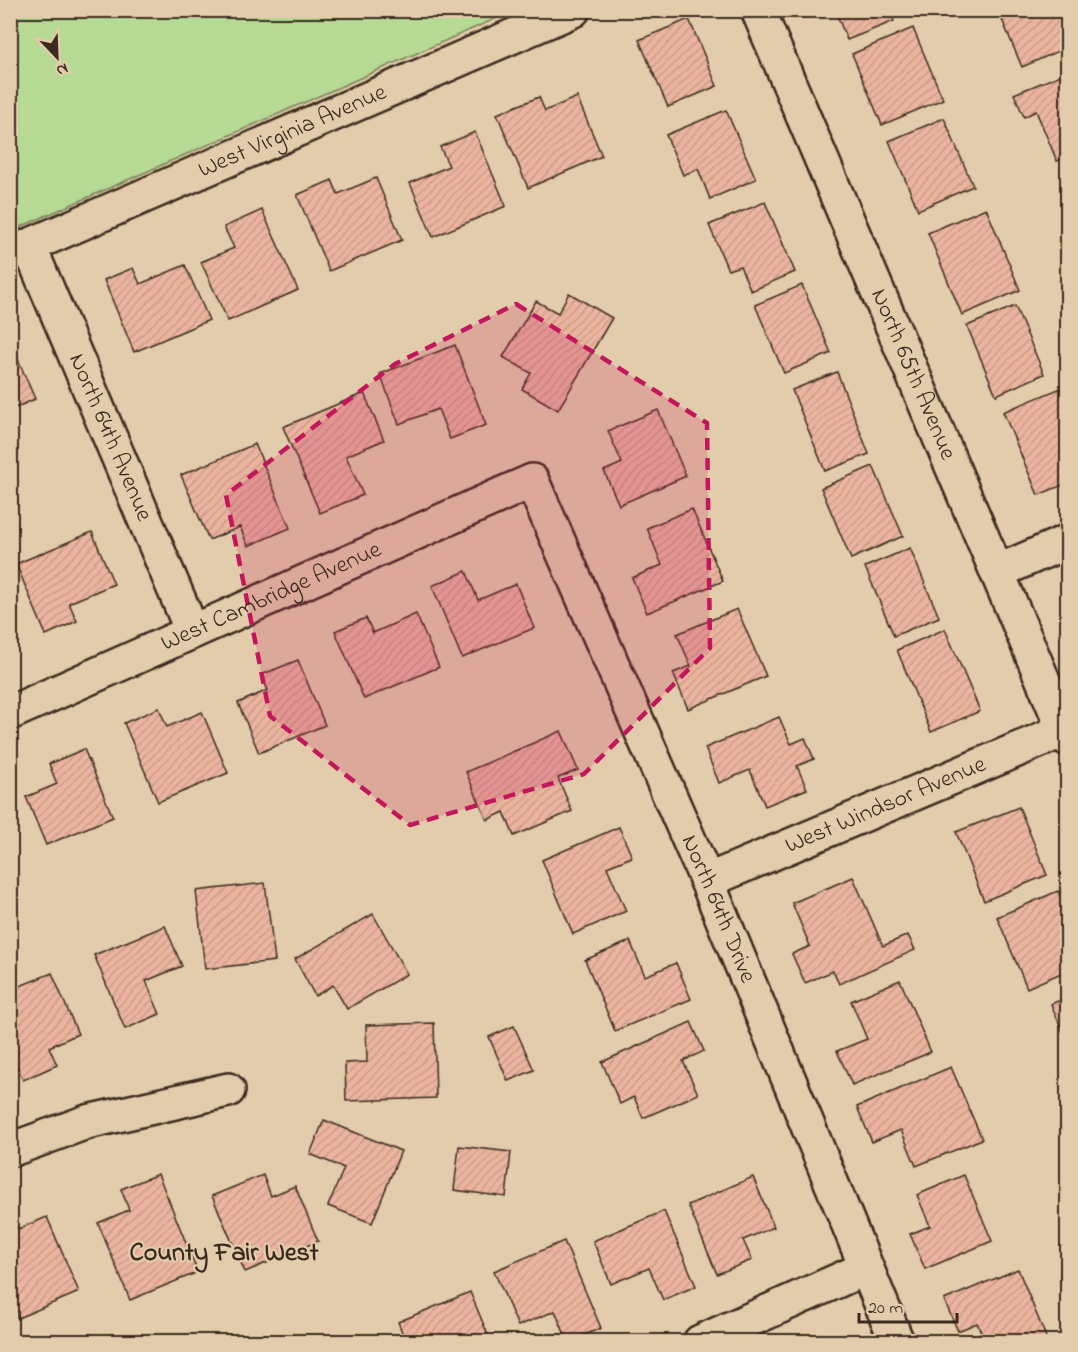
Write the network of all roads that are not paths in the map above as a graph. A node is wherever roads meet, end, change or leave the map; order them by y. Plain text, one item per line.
1 (573, 10) edge
2 (758, 10) edge
3 (20, 250) edge
4 (532, 481) joint
5 (1068, 542) edge
6 (996, 572) junction
7 (192, 631) junction
8 (10, 712) edge
9 (1066, 735) edge
10 (707, 881) junction
11 (228, 1089) dead end
12 (10, 1150) edge
13 (866, 1268) junction
14 (700, 1341) edge
15 (897, 1341) edge

1 - 3 street, West Virginia Avenue
2 - 6 street, North 65th Avenue
3 - 7 street, North 64th Avenue
4 - 7 street, West Cambridge Avenue
4 - 10 street, North 64th Drive
5 - 6 street
6 - 9 street, North 65th Avenue
7 - 8 street, West Cambridge Avenue
9 - 10 street, West Windsor Avenue
10 - 13 street, North 64th Drive
11 - 12 street
13 - 14 street
13 - 15 street, North 64th Drive

